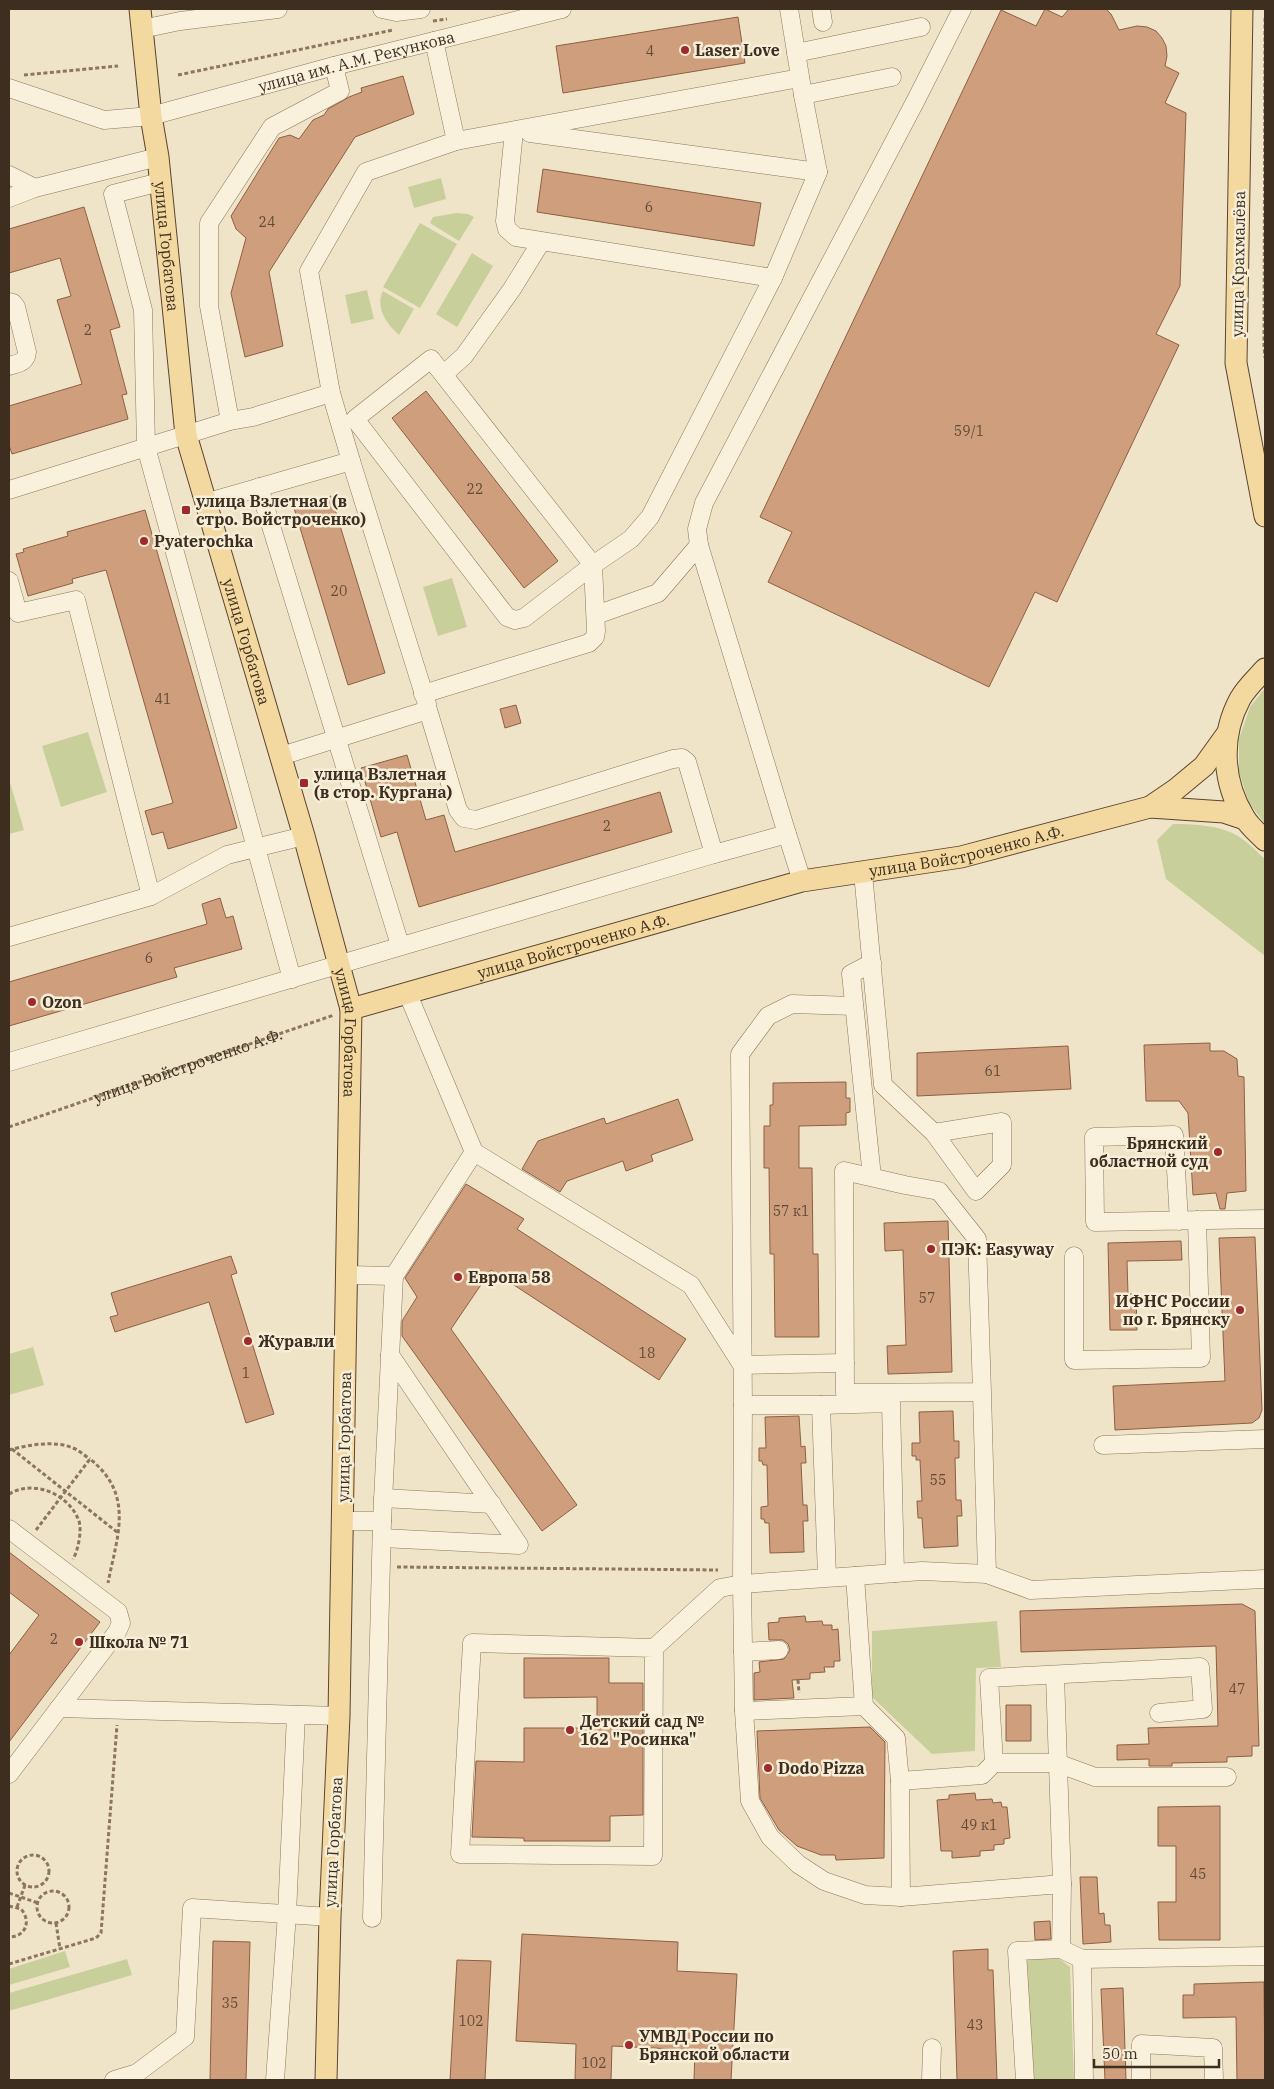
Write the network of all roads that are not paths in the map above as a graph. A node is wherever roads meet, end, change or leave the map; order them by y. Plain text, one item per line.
1 (278, 9) edge
2 (382, 9) edge
3 (562, 9) edge
4 (789, 9) edge
5 (962, 9) edge
6 (1242, 9) edge
7 (180, 15) edge
8 (422, 16) edge
9 (141, 19) edge
10 (922, 27) dead end
11 (434, 41) junction
12 (796, 53) junction
13 (334, 66) junction
14 (892, 77) dead end
15 (12, 80) edge
16 (802, 87) junction
17 (151, 116) junction
18 (514, 131) junction
19 (456, 141) junction
20 (158, 158) junction
21 (818, 172) junction
22 (9, 175) edge
23 (160, 182) junction
24 (35, 188) junction
25 (9, 198) edge
26 (541, 242) junction
27 (773, 278) junction
28 (9, 302) edge
29 (9, 366) edge
30 (444, 374) junction
31 (330, 393) junction
32 (347, 420) junction
33 (230, 422) junction
34 (186, 435) junction
35 (146, 447) junction
36 (351, 461) junction
37 (259, 487) junction
38 (9, 490) edge
39 (205, 503) junction
40 (1265, 516) edge
41 (699, 545) junction
42 (593, 565) junction
43 (9, 581) edge
44 (596, 615) junction
45 (1265, 669) edge
46 (426, 702) junction
47 (1227, 734) junction
48 (336, 740) junction
49 (281, 756) junction
50 (1150, 807) junction
51 (1245, 819) junction
52 (787, 834) junction
53 (304, 836) junction
54 (1265, 840) edge
55 (257, 847) junction
56 (714, 854) junction
57 (863, 873) junction
58 (802, 881) junction
59 (151, 896) junction
60 (9, 937) edge
61 (400, 946) junction
62 (872, 963) junction
63 (340, 964) junction
64 (292, 979) junction
65 (406, 992) junction
66 (854, 1006) junction
67 (351, 1009) junction
68 (9, 1062) edge
69 (934, 1133) junction
70 (474, 1152) junction
71 (872, 1177) junction
72 (1265, 1219) edge
73 (1197, 1220) junction
74 (1179, 1221) junction
75 (1074, 1256) dead end
76 (347, 1275) junction
77 (394, 1276) junction
78 (390, 1355) junction
79 (845, 1363) junction
80 (742, 1365) junction
81 (982, 1392) junction
82 (743, 1405) junction
83 (821, 1405) junction
84 (1265, 1439) edge
85 (1103, 1445) dead end
86 (384, 1498) junction
87 (492, 1504) junction
88 (343, 1521) junction
89 (9, 1529) edge
90 (382, 1530) junction
91 (895, 1573) junction
92 (987, 1574) junction
93 (855, 1576) junction
94 (742, 1577) junction
95 (827, 1577) junction
96 (1265, 1579) edge
97 (654, 1648) junction
98 (779, 1650) dead end
99 (743, 1652) junction
100 (1055, 1675) junction
101 (864, 1706) junction
102 (59, 1708) junction
103 (744, 1711) junction
104 (1159, 1713) dead end
105 (296, 1715) junction
106 (339, 1716) junction
107 (994, 1763) junction
108 (1057, 1763) junction
109 (9, 1774) edge
110 (1227, 1777) dead end
111 (900, 1781) junction
112 (1062, 1884) junction
113 (901, 1897) junction
114 (287, 1914) junction
115 (330, 1917) junction
116 (372, 1918) dead end
117 (1061, 1949) junction
118 (1265, 1956) edge
119 (1082, 1959) junction
120 (932, 2048) dead end
121 (114, 2080) edge
122 (275, 2080) edge
123 (326, 2080) edge
124 (931, 2080) edge
125 (1025, 2080) edge
126 (1084, 2080) edge
127 (1144, 2080) edge
128 (1214, 2080) edge

1 - 7 street
2 - 8 street
3 - 11 street, улица им. А.М. Рекункова
4 - 12 street
5 - 41 street
6 - 40 main road, улица Крахмалёва
7 - 9 street
9 - 17 main road, улица Горбатова
10 - 12 street
11 - 13 street, улица им. А.М. Рекункова
11 - 19 street
12 - 16 street
13 - 17 street, улица им. А.М. Рекункова
13 - 33 street
14 - 16 street
15 - 17 street, улица им. А.М. Рекункова
16 - 18 street
16 - 21 street
17 - 20 main road, улица Горбатова
18 - 19 street
18 - 21 street
18 - 26 street
19 - 31 street
20 - 23 main road, улица Горбатова
20 - 24 street
21 - 27 street
22 - 24 street
23 - 34 main road, улица Горбатова
23 - 35 street
24 - 25 street
26 - 27 street
26 - 30 street
27 - 42 street
28 - 29 street
30 - 32 street
30 - 42 street
31 - 32 street
31 - 33 street
32 - 36 street
32 - 42 street
33 - 34 street
34 - 35 street
34 - 39 main road, улица Горбатова
35 - 38 street
35 - 55 street
36 - 37 street
36 - 46 street
37 - 39 street
37 - 48 street
39 - 49 main road, улица Горбатова
41 - 44 street
41 - 52 street
42 - 44 street
43 - 59 street
44 - 46 street
45 - 47 main road
46 - 48 street
46 - 56 street
47 - 50 main road
47 - 51 main road
48 - 49 street
48 - 61 street
49 - 53 main road, улица Горбатова
50 - 51 main road
50 - 57 main road, улица Войстроченко А.Ф.
51 - 54 main road
52 - 56 street
52 - 58 street
53 - 55 street
53 - 63 main road, улица Горбатова
55 - 59 street
55 - 64 street
56 - 61 street
57 - 58 main road, улица Войстроченко А.Ф.
57 - 62 street
58 - 65 main road, улица Войстроченко А.Ф.
59 - 60 street
61 - 63 street
62 - 66 street
62 - 69 street
63 - 64 street
63 - 67 main road, улица Горбатова
64 - 68 street
65 - 67 main road, улица Войстроченко А.Ф.
65 - 70 street
66 - 71 street
66 - 80 street
67 - 76 main road, улица Горбатова
69 - 69 street
70 - 77 street
70 - 80 street
71 - 79 street
71 - 81 street
72 - 73 street
73 - 74 street
73 - 75 street
74 - 74 street
76 - 77 street
76 - 88 main road, улица Горбатова
77 - 78 street
78 - 86 street
78 - 87 street
79 - 80 street
79 - 81 street
80 - 82 street
81 - 92 street
82 - 83 street
82 - 94 street
83 - 91 street
83 - 95 street
84 - 85 street
86 - 87 street
86 - 90 street
87 - 90 street
88 - 90 street
88 - 106 main road, улица Горбатова
89 - 102 street
90 - 116 street
91 - 92 street
91 - 93 street
92 - 96 street
93 - 95 street
93 - 101 street
94 - 95 street
94 - 97 street
94 - 99 street
97 - 97 street
98 - 99 street
99 - 103 street
100 - 104 street
100 - 107 street
100 - 108 street
101 - 103 street
101 - 111 street
102 - 105 street
102 - 109 street
103 - 113 street
105 - 106 street
105 - 114 street
106 - 115 main road, улица Горбатова
107 - 108 street
107 - 111 street
108 - 110 street
108 - 112 street
111 - 113 street
112 - 113 street
112 - 117 street
114 - 115 street
114 - 121 street
114 - 122 street
115 - 123 main road, улица Горбатова
117 - 119 street
117 - 125 street
118 - 119 street
119 - 126 street
120 - 124 street
127 - 128 street

